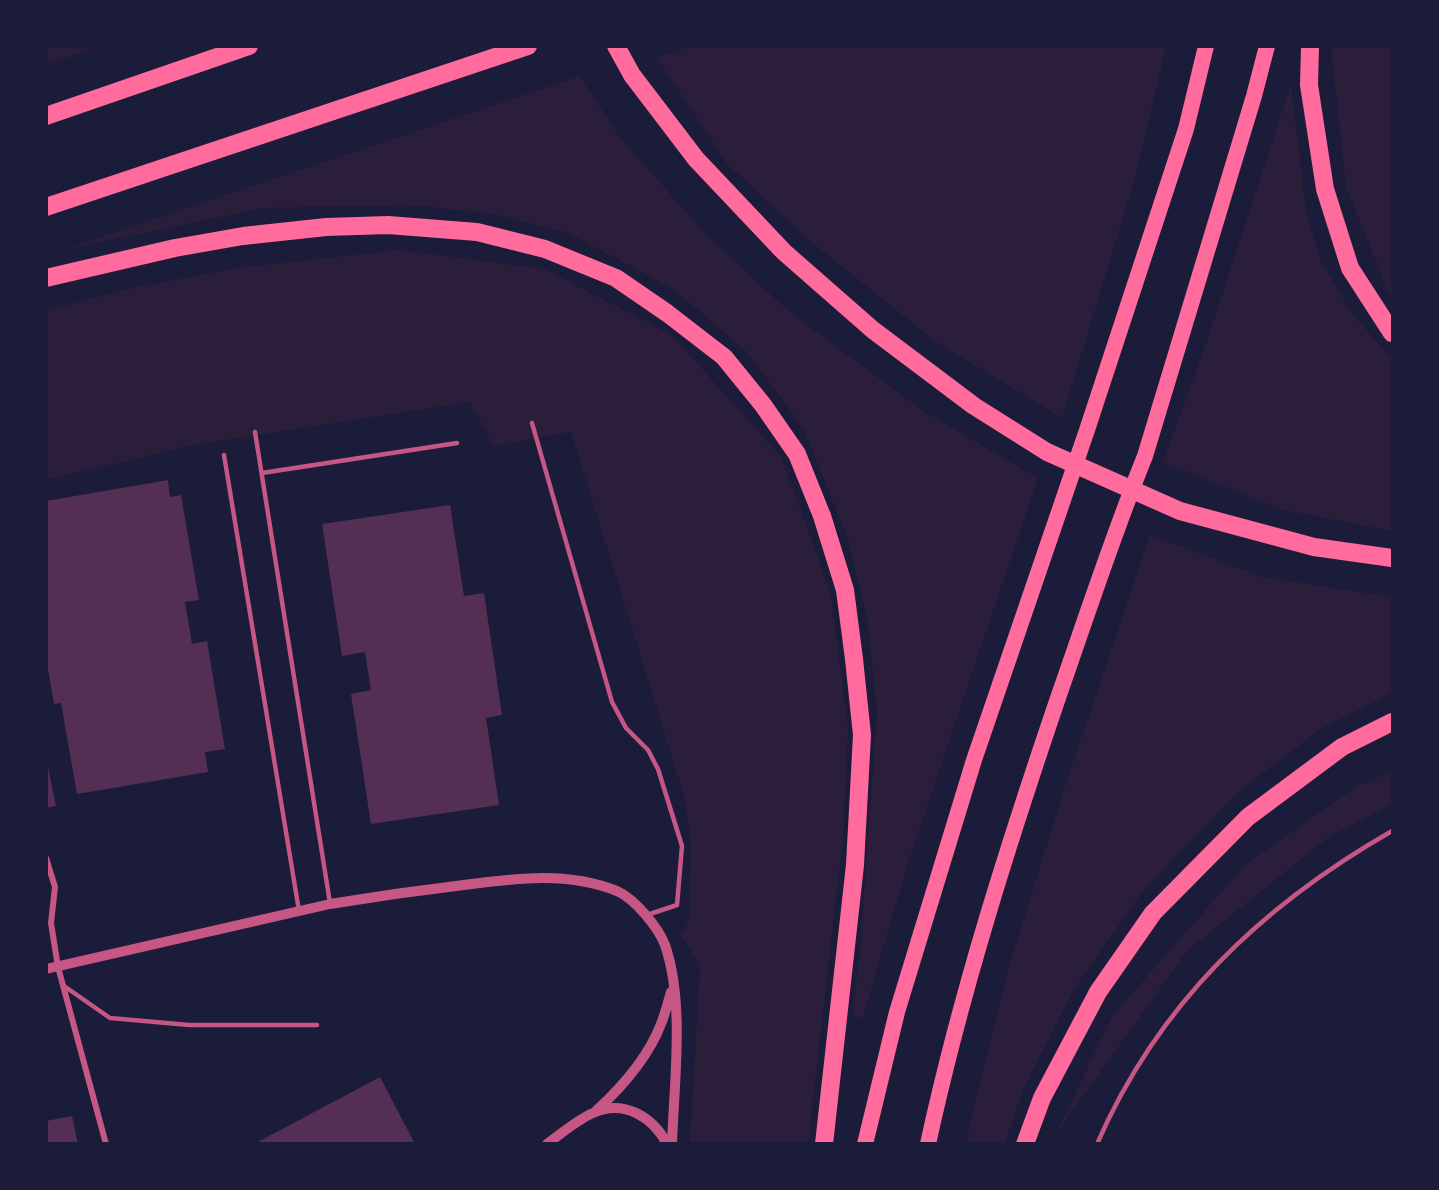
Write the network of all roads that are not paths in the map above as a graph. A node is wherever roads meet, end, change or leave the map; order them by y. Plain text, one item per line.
1 (249, 46) edge
2 (528, 46) edge
3 (616, 46) edge
4 (1206, 46) edge
5 (1267, 46) edge
6 (1310, 46) edge
7 (46, 116) edge
8 (46, 207) edge
9 (46, 278) edge
10 (1392, 333) edge
11 (532, 423) dead end
12 (255, 432) dead end
13 (457, 443) dead end
14 (224, 455) dead end
15 (262, 473) junction
16 (1392, 558) edge
17 (1392, 722) edge
18 (1392, 831) edge
19 (46, 858) edge
20 (330, 904) junction
21 (299, 911) junction
22 (647, 915) junction
23 (52, 968) edge
24 (674, 983) junction
25 (62, 985) junction
26 (317, 1025) dead end
27 (596, 1111) junction
28 (581, 1120) junction
29 (106, 1143) edge
30 (547, 1143) edge
31 (564, 1143) edge
32 (667, 1143) edge
33 (672, 1143) edge
34 (824, 1143) edge
35 (865, 1143) edge
36 (928, 1143) edge
37 (1025, 1143) edge
38 (1097, 1143) edge

1 - 7 highway
2 - 8 highway
3 - 16 highway
4 - 35 highway
5 - 36 highway
6 - 10 highway
9 - 34 highway
11 - 22 lane
12 - 15 lane
13 - 15 lane
14 - 21 lane
15 - 20 lane
17 - 37 highway
18 - 38 lane
19 - 23 street
20 - 21 street
20 - 22 street
21 - 23 street
22 - 24 street
23 - 25 street
24 - 27 street
24 - 33 street
25 - 26 lane
25 - 29 street
27 - 28 street
27 - 32 street
28 - 30 street
28 - 31 street

